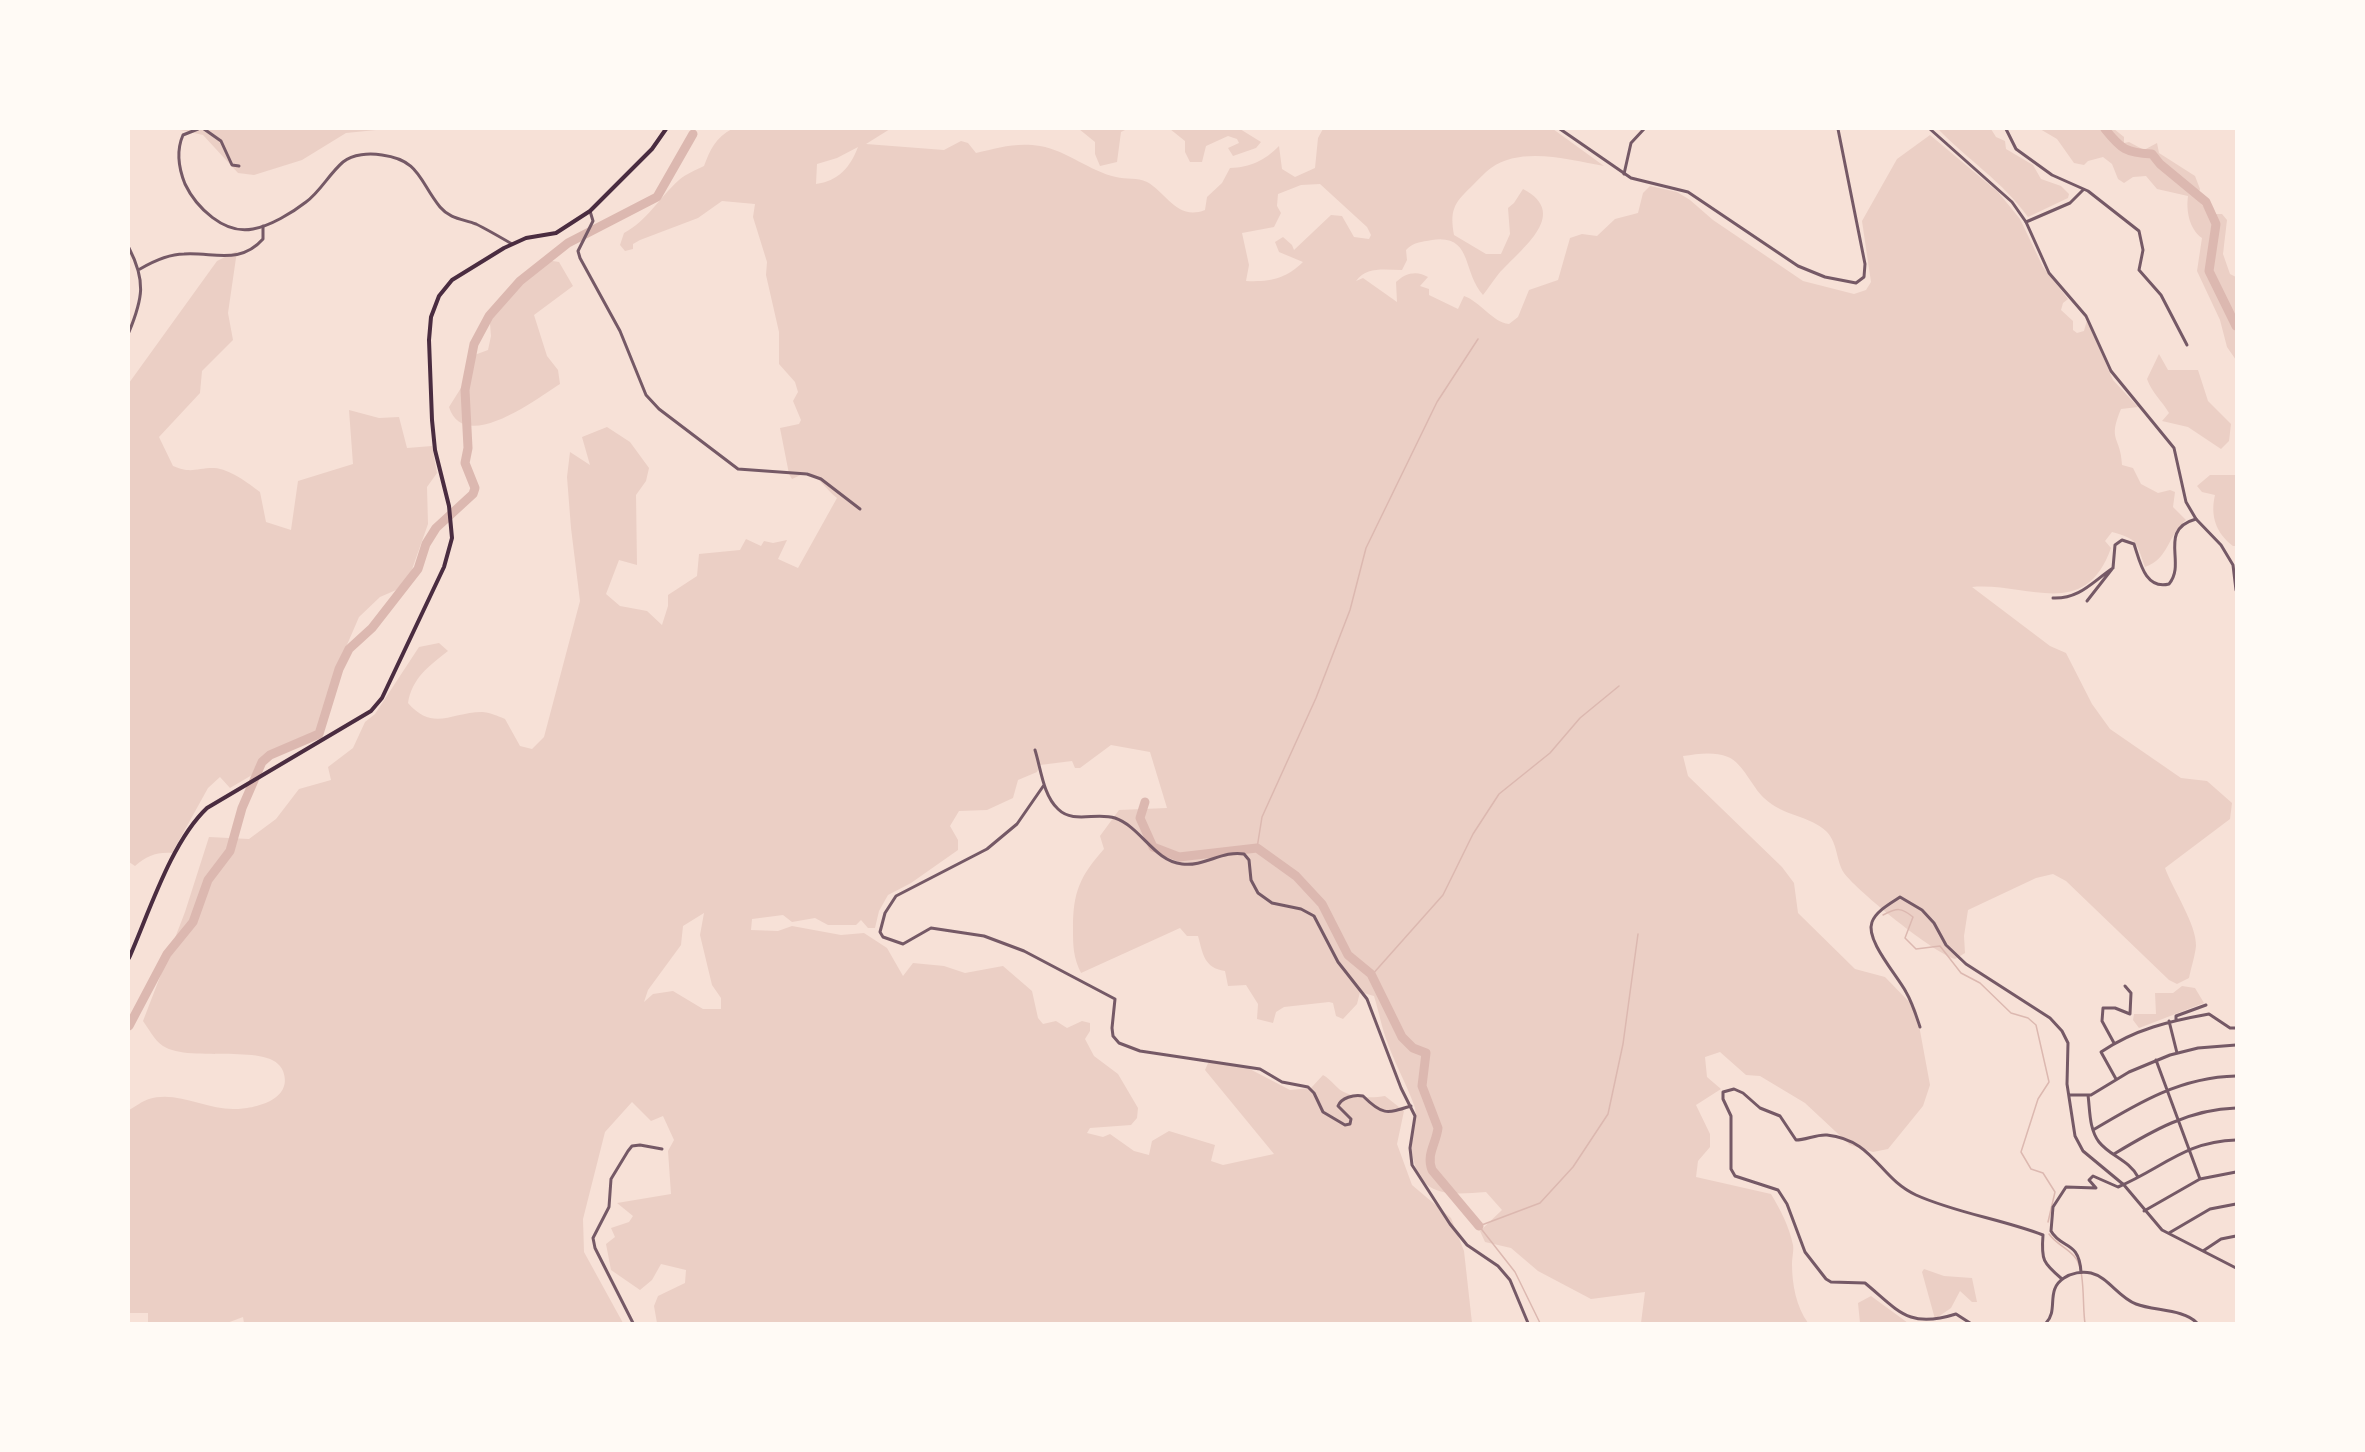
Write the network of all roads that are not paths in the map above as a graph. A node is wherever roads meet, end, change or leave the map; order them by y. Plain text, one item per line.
1 (198, 129) edge
2 (204, 129) edge
3 (666, 129) edge
4 (1560, 129) edge
5 (1644, 129) edge
6 (1838, 129) edge
7 (1932, 129) edge
8 (2006, 129) edge
9 (239, 166) dead end
10 (1624, 174) junction
11 (2083, 190) junction
12 (590, 211) junction
13 (2026, 222) junction
14 (263, 226) junction
15 (512, 244) junction
16 (129, 248) edge
17 (140, 269) junction
18 (129, 332) edge
19 (2187, 345) dead end
20 (860, 509) dead end
21 (2196, 519) junction
22 (2113, 568) junction
23 (2236, 590) edge
24 (2053, 597) dead end
25 (2087, 601) dead end
26 (1035, 750) dead end
27 (1044, 785) junction
28 (129, 958) edge
29 (2125, 986) dead end
30 (2206, 1005) dead end
31 (2176, 1020) junction
32 (2169, 1021) junction
33 (1920, 1027) dead end
34 (2236, 1028) edge
35 (2114, 1044) junction
36 (2236, 1045) edge
37 (2177, 1053) junction
38 (2156, 1060) junction
39 (2236, 1076) edge
40 (2116, 1079) junction
41 (2167, 1090) junction
42 (2069, 1095) junction
43 (2088, 1095) junction
44 (1411, 1106) junction
45 (2236, 1108) edge
46 (2178, 1120) junction
47 (2093, 1130) junction
48 (2236, 1140) edge
49 (662, 1149) dead end
50 (2189, 1149) junction
51 (2114, 1154) junction
52 (2236, 1172) edge
53 (2138, 1177) junction
54 (2200, 1179) junction
55 (2124, 1185) junction
56 (2236, 1204) edge
57 (2144, 1211) junction
58 (2169, 1233) junction
59 (2236, 1236) edge
60 (2203, 1251) junction
61 (2236, 1268) edge
62 (2081, 1272) junction
63 (2062, 1280) junction
64 (633, 1323) edge
65 (1528, 1323) edge
66 (1970, 1323) edge
67 (2046, 1323) edge
68 (2197, 1323) edge

1 - 14 street
2 - 9 street
3 - 12 main road
4 - 10 street
5 - 10 street
6 - 10 street
7 - 13 street
8 - 11 street
11 - 13 street
11 - 19 street
12 - 15 main road
12 - 20 street
13 - 21 street
14 - 15 street
14 - 17 street
15 - 28 main road
16 - 17 street
17 - 18 street
21 - 22 street
21 - 23 street
22 - 24 street
22 - 25 street
26 - 27 street
27 - 44 street
27 - 44 street
29 - 35 street
30 - 31 street
31 - 32 street
31 - 34 street
32 - 35 street
32 - 37 street
33 - 42 street
35 - 40 street
36 - 37 street
37 - 38 street
38 - 40 street
38 - 41 street
39 - 41 street
40 - 43 street
41 - 46 street
41 - 47 street
42 - 43 street
42 - 55 street
43 - 47 street
44 - 65 street
45 - 46 street
46 - 50 street
46 - 51 street
47 - 51 street
48 - 50 street
49 - 64 street
50 - 53 street
50 - 54 street
51 - 53 street
52 - 54 street
53 - 55 street
54 - 57 street
55 - 57 street
55 - 62 street
56 - 58 street
57 - 58 street
58 - 60 street
59 - 60 street
60 - 61 street
62 - 63 street
62 - 68 street
63 - 66 street
63 - 67 street

